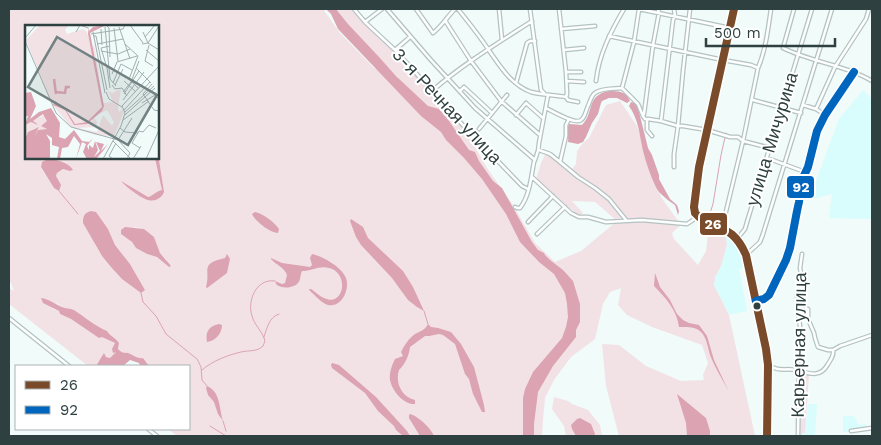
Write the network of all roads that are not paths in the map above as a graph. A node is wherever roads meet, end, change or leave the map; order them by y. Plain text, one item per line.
1 (354, 9) edge
2 (382, 9) edge
3 (387, 9) edge
4 (416, 9) edge
5 (457, 9) edge
6 (499, 9) edge
7 (530, 9) edge
8 (559, 9) edge
9 (624, 9) edge
10 (639, 9) edge
11 (658, 9) edge
12 (674, 9) edge
13 (690, 9) edge
14 (734, 9) edge
15 (771, 9) edge
16 (794, 9) edge
17 (812, 9) edge
18 (832, 9) edge
19 (869, 9) edge
20 (659, 14) junction
21 (674, 16) junction
22 (446, 19) junction
23 (689, 20) junction
24 (532, 21) junction
25 (365, 22) junction
26 (595, 26) dead end
27 (730, 28) junction
28 (562, 29) junction
29 (410, 36) junction
30 (609, 36) junction
31 (502, 40) junction
32 (535, 41) junction
33 (634, 42) junction
34 (653, 45) junction
35 (584, 48) dead end
36 (489, 49) junction
37 (670, 49) junction
38 (395, 50) junction
39 (564, 50) junction
40 (686, 53) junction
41 (798, 55) junction
42 (723, 60) junction
43 (471, 61) junction
44 (817, 61) junction
45 (836, 67) junction
46 (758, 68) junction
47 (566, 72) junction
48 (582, 72) dead end
49 (854, 72) junction
50 (447, 77) junction
51 (567, 81) junction
52 (596, 81) dead end
53 (872, 81) edge
54 (584, 82) dead end
55 (516, 83) junction
56 (622, 88) junction
57 (432, 91) junction
58 (460, 91) junction
59 (507, 95) dead end
60 (546, 95) junction
61 (566, 97) junction
62 (753, 100) junction
63 (501, 101) junction
64 (578, 102) dead end
65 (803, 105) junction
66 (782, 107) junction
67 (546, 108) junction
68 (816, 109) junction
69 (492, 112) junction
70 (801, 113) junction
71 (516, 115) junction
72 (826, 115) junction
73 (643, 116) junction
74 (488, 118) junction
75 (543, 118) junction
76 (568, 119) junction
77 (647, 119) junction
78 (661, 121) junction
79 (678, 126) junction
80 (479, 129) dead end
81 (707, 130) junction
82 (540, 135) junction
83 (652, 136) dead end
84 (743, 141) junction
85 (770, 148) junction
86 (539, 150) junction
87 (767, 158) junction
88 (535, 160) junction
89 (560, 162) junction
90 (784, 164) junction
91 (674, 167) dead end
92 (805, 172) junction
93 (532, 177) junction
94 (528, 189) junction
95 (553, 196) junction
96 (515, 207) dead end
97 (565, 207) junction
98 (697, 215) junction
99 (626, 220) junction
100 (528, 222) dead end
101 (722, 228) junction
102 (537, 234) dead end
103 (737, 239) junction
104 (802, 254) dead end
105 (746, 255) junction
106 (756, 301) junction
107 (806, 308) dead end
108 (9, 318) edge
109 (872, 335) edge
110 (833, 350) junction
111 (68, 365) edge
112 (768, 365) junction
113 (799, 372) junction
114 (872, 428) edge
115 (851, 431) dead end
116 (767, 436) edge
117 (798, 436) edge

1 - 25 street, 3-я Речная улица
2 - 25 street
3 - 29 street
4 - 22 street
5 - 22 street
5 - 36 street
6 - 31 street
7 - 24 street
8 - 28 street
9 - 30 street
10 - 20 street
10 - 33 street
11 - 20 street
12 - 21 street
13 - 23 street
14 - 27 main road
15 - 46 street
16 - 41 street
17 - 41 street, улица Мичурина
18 - 44 street
19 - 45 street
20 - 21 street
20 - 34 street
21 - 23 street
21 - 37 street
22 - 43 street
23 - 27 street
23 - 40 street
24 - 31 street
24 - 32 street
25 - 38 street, 3-я Речная улица
26 - 28 street
27 - 42 main road
28 - 39 street
29 - 38 street
29 - 50 street
30 - 33 street
30 - 52 street
31 - 36 street
32 - 55 street
32 - 60 street
33 - 34 street
33 - 56 street
34 - 37 street
34 - 73 street
35 - 39 street
36 - 43 street
36 - 55 street
37 - 40 street
37 - 78 street
38 - 57 street, 3-я Речная улица
39 - 47 street
40 - 42 street
40 - 79 street
41 - 44 street
41 - 66 street, улица Мичурина
42 - 46 street
42 - 81 main road
43 - 50 street
43 - 63 street
44 - 45 street
44 - 65 street
45 - 49 street
45 - 68 street
46 - 62 street
47 - 48 street
47 - 51 street
49 - 53 street
49 - 72 street
50 - 57 street
50 - 58 street
51 - 54 street
51 - 61 street
55 - 60 street
56 - 73 street
56 - 76 street
57 - 94 street, 3-я Речная улица
58 - 69 street
58 - 74 street
59 - 63 street
60 - 61 street
60 - 67 street
61 - 64 street
62 - 66 street
62 - 84 street
63 - 69 street
63 - 71 street
65 - 68 street
65 - 70 street
66 - 70 street
66 - 85 street, улица Мичурина
67 - 75 street
67 - 76 street
68 - 72 street
69 - 74 street
70 - 90 street
71 - 75 street
71 - 82 street
72 - 92 street
73 - 77 street
74 - 80 street
74 - 88 street
75 - 82 street
76 - 89 street
77 - 78 street
77 - 83 street
78 - 79 street
79 - 81 street
79 - 91 street
81 - 84 street
81 - 98 main road
82 - 86 street
84 - 85 street
84 - 101 street
85 - 87 street, улица Мичурина
86 - 88 street
86 - 89 street
87 - 90 street
87 - 103 street, улица Мичурина
88 - 93 street
89 - 99 street
90 - 92 street
90 - 105 street
92 - 106 street
93 - 94 street
93 - 95 street
94 - 96 street
95 - 97 street
95 - 100 street
97 - 99 street
97 - 102 street
98 - 99 street
98 - 101 main road
101 - 103 main road
103 - 105 main road
104 - 113 street, Карьерная улица
105 - 106 main road
106 - 112 main road
107 - 110 street
108 - 111 street
109 - 110 street
110 - 113 street
112 - 113 street
112 - 116 main road
113 - 117 street, Карьерная улица
114 - 115 street

